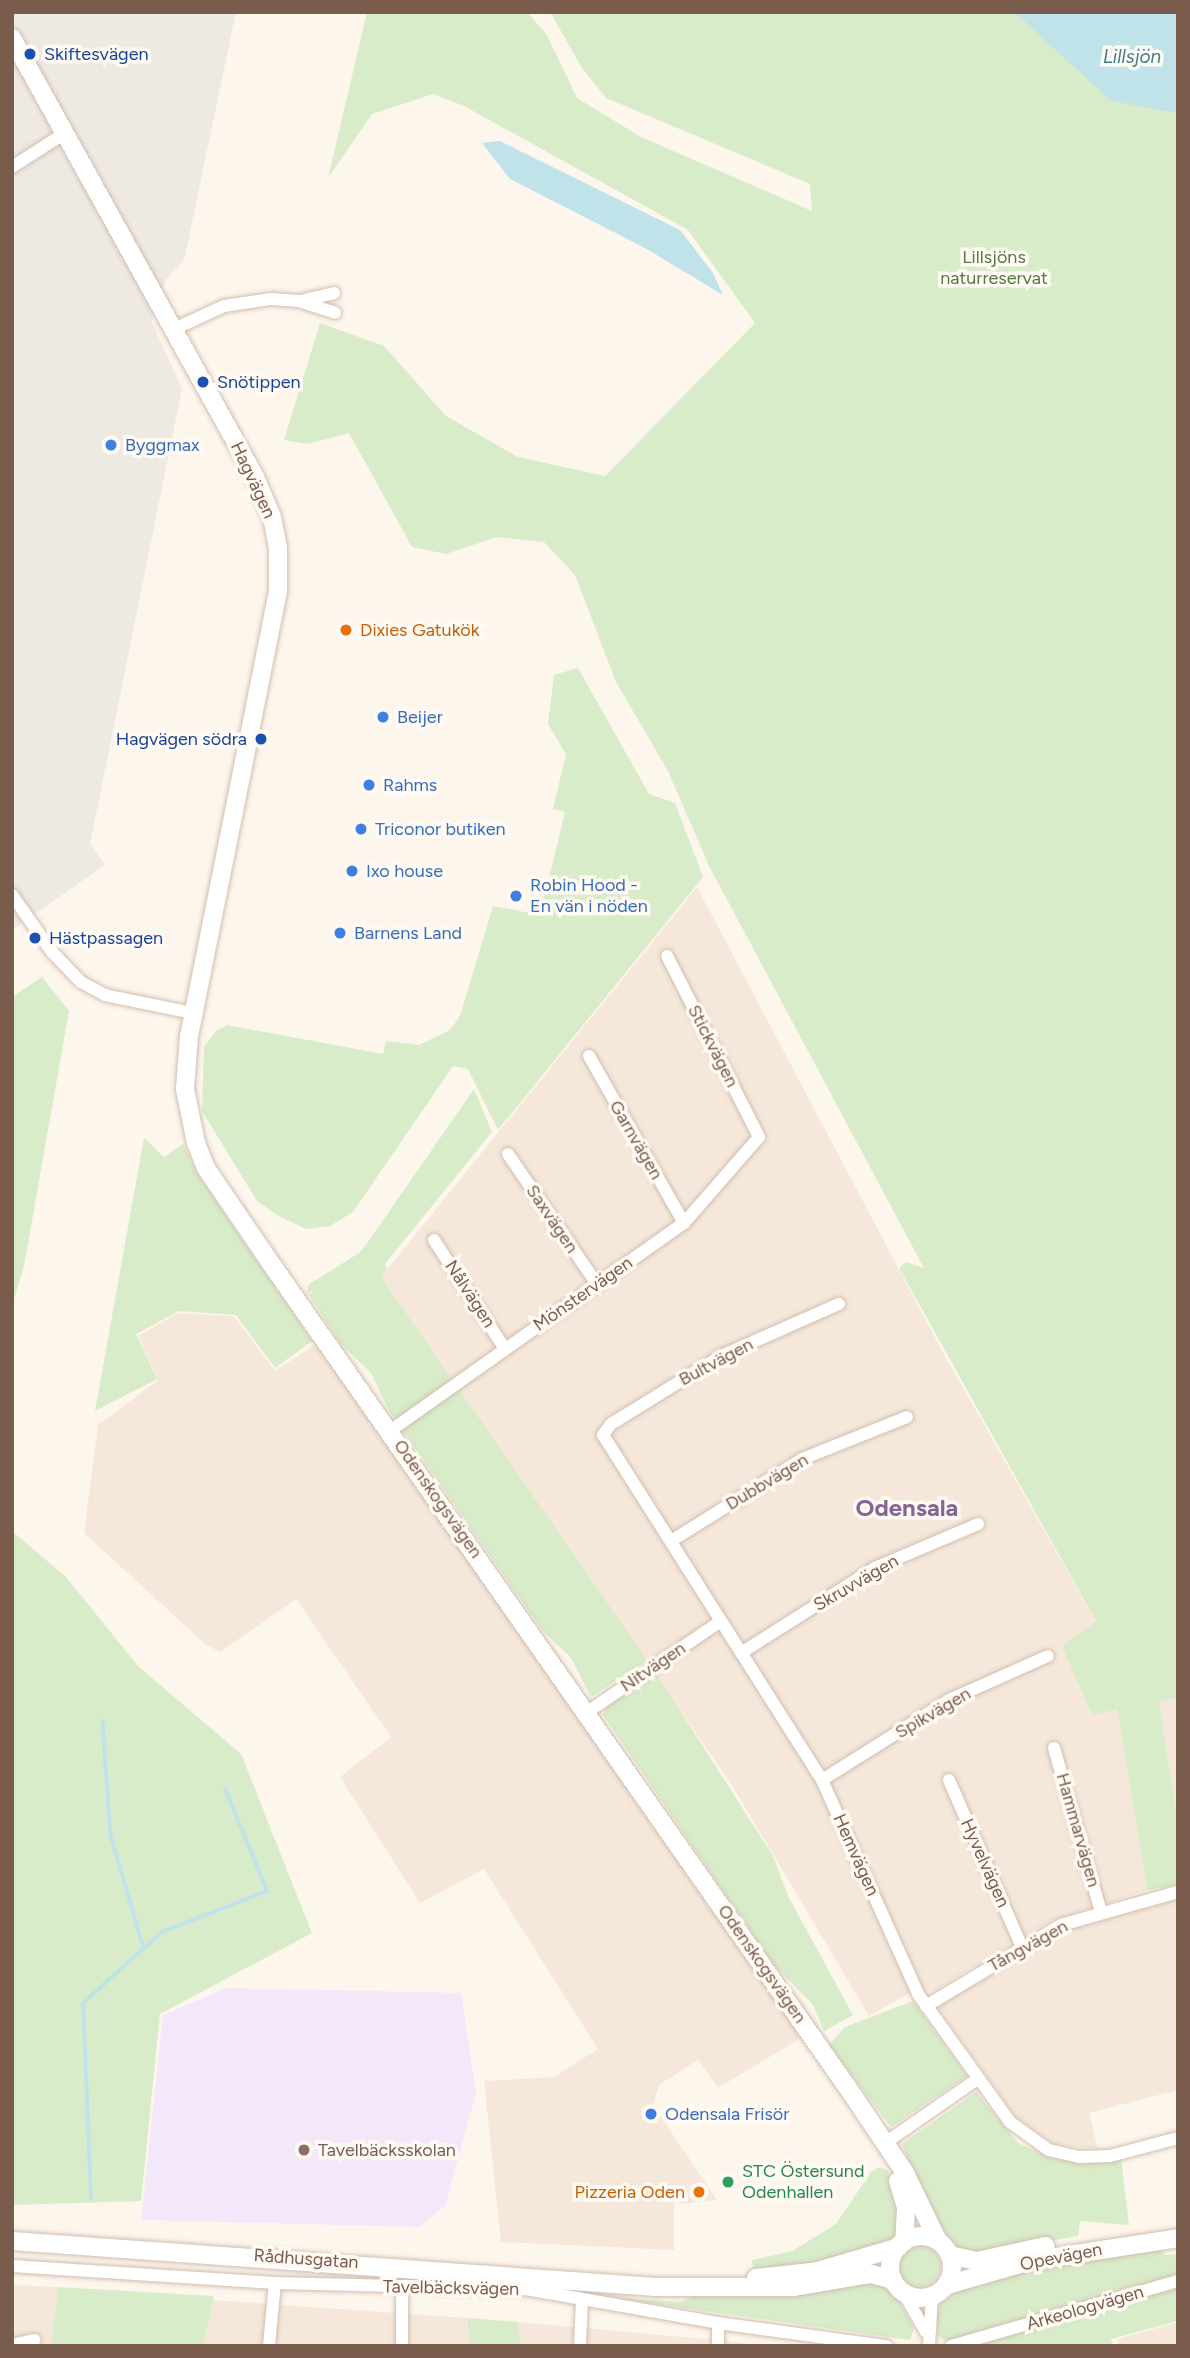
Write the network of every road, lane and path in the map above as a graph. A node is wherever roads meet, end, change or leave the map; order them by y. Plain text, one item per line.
1 (12, 38) edge
2 (65, 133) junction
3 (12, 167) edge
4 (334, 293) dead end
5 (299, 301) junction
6 (335, 313) dead end
7 (174, 329) junction
8 (12, 895) edge
9 (667, 956) dead end
10 (193, 1013) junction
11 (589, 1056) dead end
12 (759, 1137) joint
13 (508, 1154) dead end
14 (684, 1223) junction
15 (434, 1240) dead end
16 (597, 1284) junction
17 (839, 1304) dead end
18 (505, 1349) junction
19 (906, 1417) dead end
20 (390, 1431) junction
21 (603, 1435) joint
22 (978, 1524) dead end
23 (671, 1541) junction
24 (721, 1621) junction
25 (741, 1653) junction
26 (1048, 1656) dead end
27 (586, 1713) junction
28 (1054, 1748) dead end
29 (822, 1780) junction
30 (949, 1780) dead end
31 (1178, 1892) edge
32 (1101, 1912) junction
33 (1022, 1947) junction
34 (926, 2006) junction
35 (976, 2080) junction
36 (1178, 2138) edge
37 (887, 2147) junction
38 (1178, 2236) edge
39 (12, 2241) edge
40 (937, 2241) junction
41 (901, 2244) junction
42 (950, 2255) junction
43 (12, 2266) edge
44 (599, 2281) junction
45 (1178, 2281) edge
46 (275, 2283) junction
47 (947, 2285) junction
48 (898, 2286) junction
49 (402, 2288) junction
50 (932, 2296) junction
51 (582, 2299) junction
52 (718, 2323) junction
53 (926, 2332) junction
54 (34, 2340) dead end
55 (846, 2343) edge
56 (12, 2344) edge
57 (269, 2346) edge
58 (402, 2346) edge
59 (580, 2346) edge
60 (718, 2346) edge
61 (887, 2346) edge
62 (929, 2346) edge
63 (951, 2346) edge

1 - 2 street, Hagvägen
2 - 3 street
2 - 7 street, Hagvägen
4 - 5 street
5 - 6 street
5 - 7 street
7 - 10 street, Hagvägen
8 - 10 street
9 - 12 street, Stickvägen
10 - 20 street, Odenskogsvägen
11 - 14 street, Garnvägen
12 - 14 street, Mönstervägen
13 - 16 street, Saxvägen
14 - 16 street, Mönstervägen
15 - 18 street, Nålvägen
16 - 18 street, Mönstervägen
17 - 21 street, Bultvägen
18 - 20 street, Mönstervägen
19 - 23 street, Dubbvägen
20 - 27 street, Odenskogsvägen
21 - 23 street, Hemvägen
22 - 25 street, Skruvvägen
23 - 24 street, Hemvägen
24 - 25 street, Hemvägen
24 - 27 street, Nitvägen
25 - 29 street, Hemvägen
26 - 29 street, Spikvägen
27 - 37 street, Odenskogsvägen
28 - 32 street, Hammarvägen
29 - 34 street, Hemvägen
30 - 33 street, Hyvelvägen
31 - 32 street, Tångvägen
32 - 33 street, Tångvägen
33 - 34 street, Tångvägen
34 - 35 street, Hemvägen
35 - 36 street, Hemvägen
35 - 37 street
37 - 40 street, Odenskogsvägen
37 - 41 street, Odenskogsvägen
38 - 42 street, Opevägen
38 - 47 street, Opevägen
39 - 44 street, Rådhusgatan
40 - 41 street
40 - 42 street
41 - 44 street, Rådhusgatan
41 - 48 street
42 - 47 street
43 - 46 street, Tavelbäcksvägen
44 - 48 street, Rådhusgatan
45 - 63 street, Arkeologvägen
46 - 49 street, Tavelbäcksvägen
46 - 57 street
47 - 50 street
48 - 50 street
48 - 53 street
49 - 51 street, Tavelbäcksvägen
49 - 58 street
50 - 53 street
51 - 52 street, Tavelbäcksvägen
51 - 59 street
52 - 55 street, Tavelbäcksvägen
52 - 60 street
53 - 62 street
54 - 56 street
55 - 61 street, Tavelbäcksvägen

